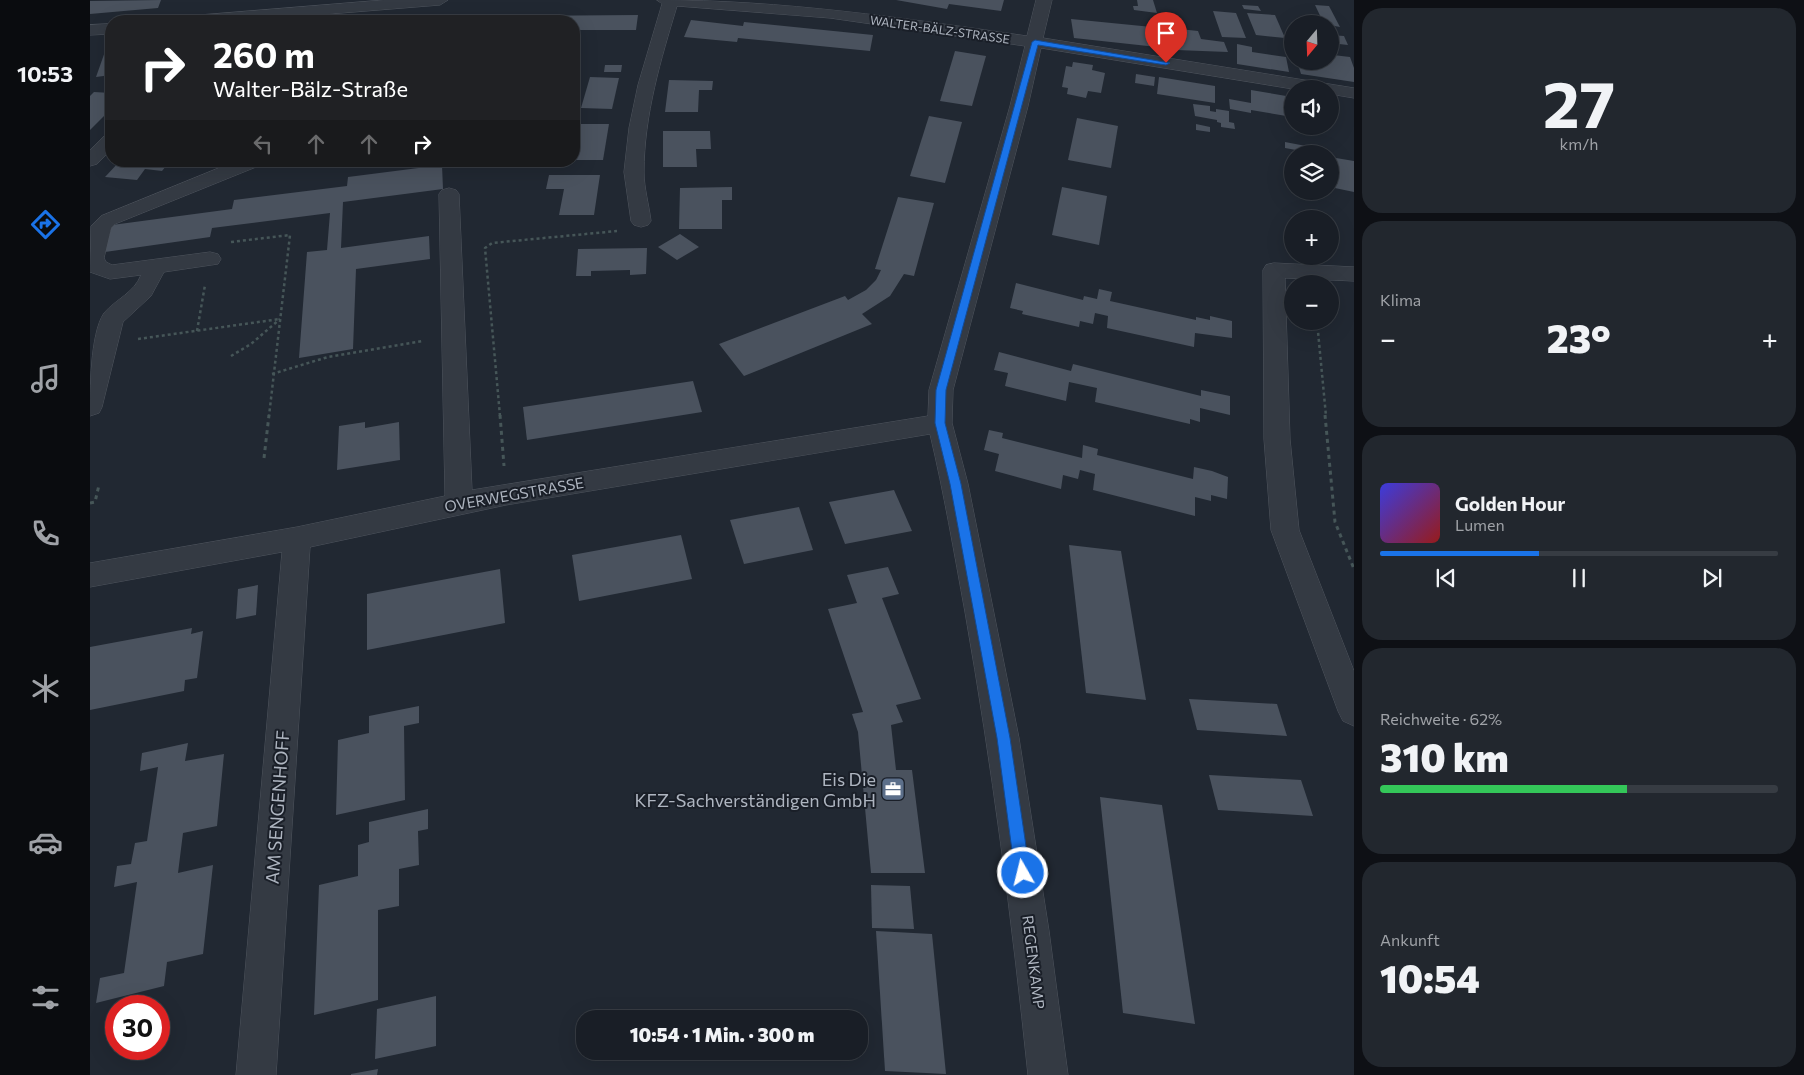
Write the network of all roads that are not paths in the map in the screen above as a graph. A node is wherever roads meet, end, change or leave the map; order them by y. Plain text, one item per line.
1 (440, 0) edge
2 (666, 0) edge
3 (671, 0) edge
4 (1044, 0) edge
5 (223, 15) edge
6 (105, 29) edge
7 (90, 30) edge
8 (1035, 42) junction
9 (1284, 82) edge
10 (1339, 91) edge
11 (1354, 93) edge
12 (105, 146) edge
13 (90, 160) edge
14 (239, 167) edge
15 (449, 194) dead end
16 (641, 221) road end
17 (210, 259) road end
18 (155, 266) junction
19 (1354, 274) edge
20 (90, 407) edge
21 (940, 423) junction
22 (459, 503) junction
23 (297, 538) junction
24 (90, 575) edge
25 (1354, 710) edge
26 (256, 1075) edge
27 (1048, 1075) edge

1 - 5 street
2 - 3 street, WALTER-BÄLZ-STRASSE
3 - 8 street, WALTER-BÄLZ-STRASSE
3 - 16 street
4 - 8 street, REGENKAMP
6 - 7 street
8 - 9 street, WALTER-BÄLZ-STRASSE
8 - 21 street, REGENKAMP
10 - 11 street, WALTER-BÄLZ-STRASSE
12 - 13 street
14 - 18 street
15 - 22 street
17 - 18 street
18 - 20 street
19 - 25 street
21 - 22 street, OVERWEGSTRASSE
21 - 27 street, REGENKAMP
22 - 23 street, OVERWEGSTRASSE
23 - 24 street, OVERWEGSTRASSE
23 - 26 street, AM SENGENHOFF

